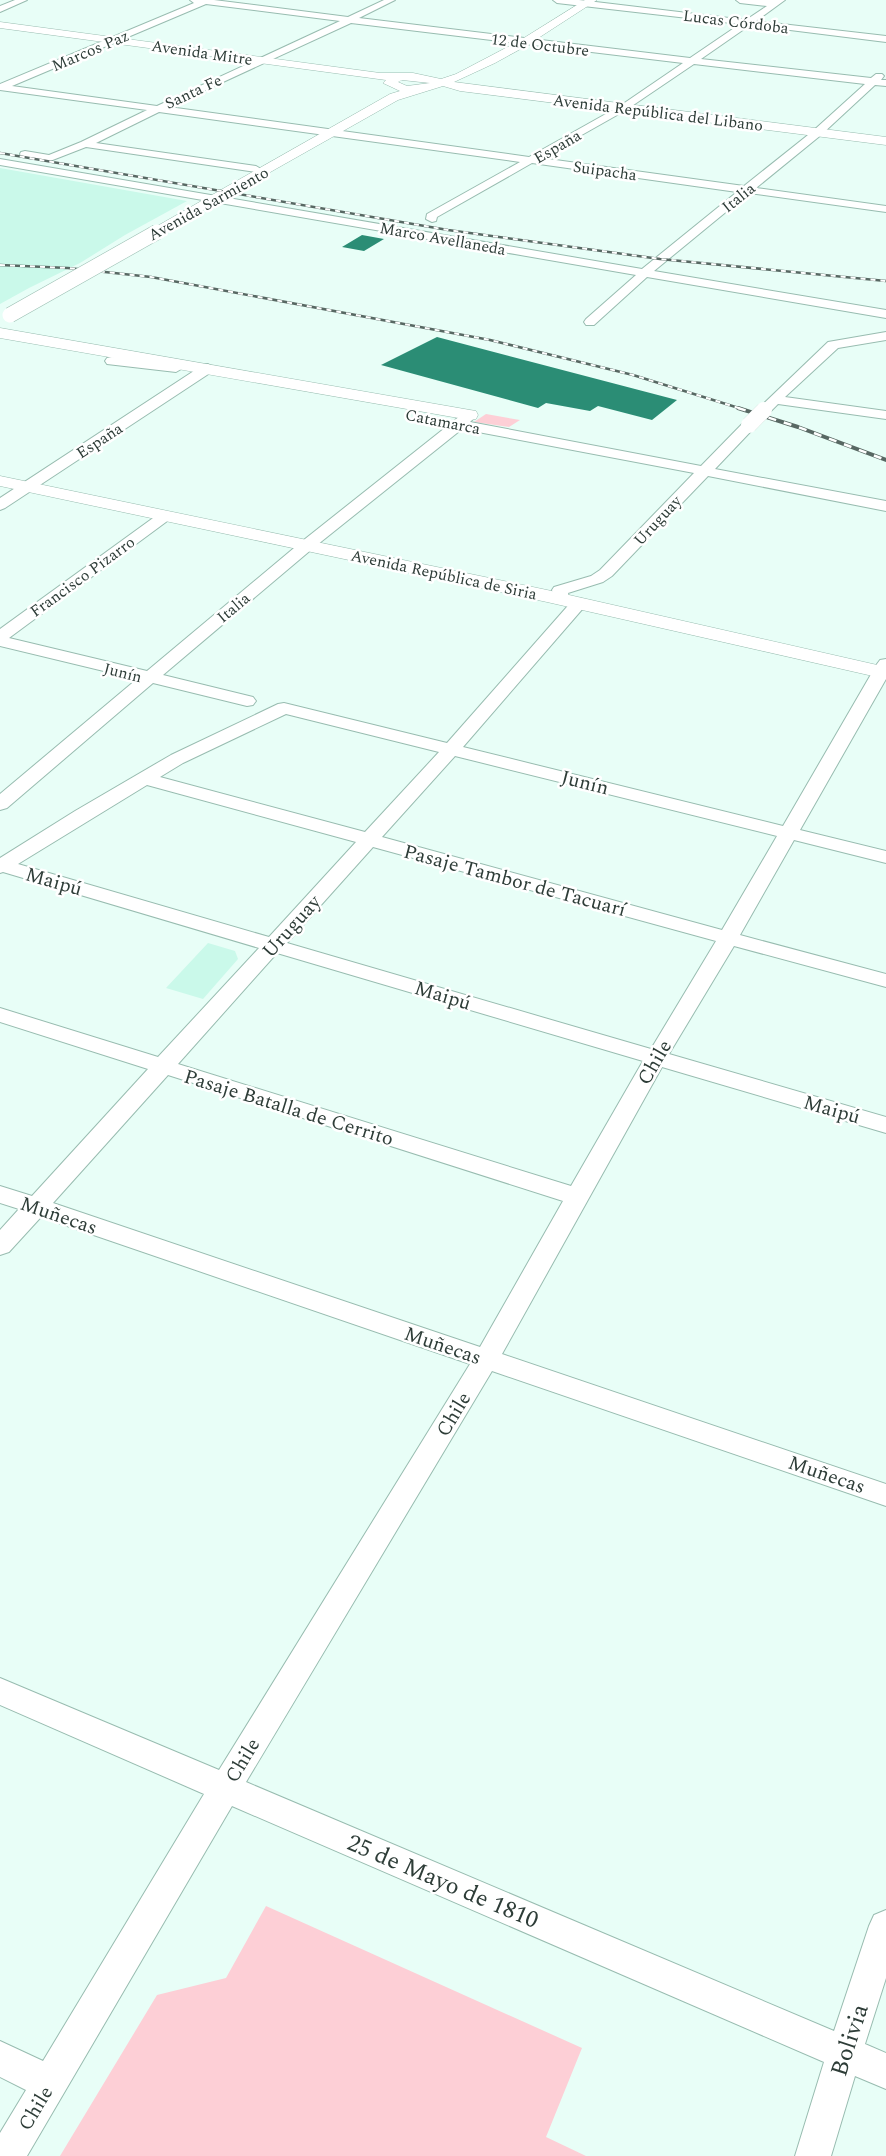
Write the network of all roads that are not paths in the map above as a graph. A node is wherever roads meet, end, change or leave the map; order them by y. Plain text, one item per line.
1 (23, 0) edge
2 (194, 0) edge
3 (391, 0) edge
4 (557, 0) edge
5 (740, 0) edge
6 (206, 1) edge
7 (584, 1) edge
8 (778, 2) edge
9 (0, 9) edge
10 (350, 20) junction
11 (748, 22) junction
12 (0, 26) edge
13 (886, 39) edge
14 (109, 41) junction
15 (518, 41) junction
16 (690, 61) junction
17 (259, 62) junction
18 (886, 71) edge
19 (412, 81) junction
20 (459, 82) junction
21 (872, 82) junction
22 (886, 83) edge
23 (392, 86) junction
24 (1, 87) edge
25 (158, 108) junction
26 (623, 108) junction
27 (329, 131) junction
28 (817, 132) junction
29 (886, 141) edge
30 (85, 144) junction
31 (14, 152) dead end
32 (532, 160) junction
33 (0, 162) edge
34 (256, 169) junction
35 (748, 190) junction
36 (208, 199) junction
37 (886, 208) edge
38 (432, 219) dead end
39 (645, 272) junction
40 (886, 297) edge
41 (872, 311) junction
42 (886, 314) edge
43 (590, 322) dead end
44 (3, 325) edge
45 (886, 336) edge
46 (203, 371) junction
47 (775, 400) junction
48 (886, 415) edge
49 (464, 420) junction
50 (703, 470) junction
51 (0, 472) edge
52 (0, 481) edge
53 (33, 483) junction
54 (0, 505) edge
55 (886, 506) edge
56 (165, 516) junction
57 (311, 542) junction
58 (567, 597) junction
59 (0, 637) edge
60 (0, 641) edge
61 (885, 668) edge
62 (150, 678) junction
63 (247, 701) dead end
64 (451, 749) junction
65 (144, 778) junction
66 (0, 804) edge
67 (788, 833) junction
68 (368, 840) junction
69 (886, 856) edge
70 (1, 866) edge
71 (728, 938) junction
72 (274, 945) junction
73 (886, 980) edge
74 (0, 1015) edge
75 (656, 1058) junction
76 (163, 1068) junction
77 (886, 1125) edge
78 (0, 1194) edge
79 (578, 1197) junction
80 (34, 1207) junction
81 (0, 1246) edge
82 (486, 1359) junction
83 (886, 1495) edge
84 (0, 1692) edge
85 (225, 1788) junction
86 (886, 1926) edge
87 (844, 2052) junction
88 (0, 2059) edge
89 (886, 2071) edge
90 (50, 2083) junction
91 (7, 2156) edge
92 (814, 2156) edge

1 - 9 street
2 - 6 street, 12 de Octubre
3 - 10 street, Santa Fe
4 - 7 street, Lucas Córdoba
5 - 8 street
6 - 10 street, 12 de Octubre
6 - 14 street, Marcos Paz
7 - 11 street, Lucas Córdoba
7 - 15 main road
8 - 11 street, España
10 - 15 street, 12 de Octubre
10 - 17 street, Santa Fe
11 - 13 street, Lucas Córdoba
11 - 16 street, España
12 - 14 main road, Avenida Mitre
14 - 17 main road, Avenida Mitre
14 - 24 street, Marcos Paz
15 - 16 street, 12 de Octubre
15 - 19 main road
15 - 20 main road
16 - 21 street, 12 de Octubre
16 - 26 street, España
17 - 19 main road, Avenida Mitre
17 - 23 main road, Avenida Mitre
17 - 25 street, Santa Fe
18 - 21 street, Italia
19 - 20 main road, Avenida República del Libano
19 - 23 main road, Avenida Mitre
19 - 23 main road, Avenida Sarmiento
19 - 27 main road, Avenida Sarmiento
20 - 26 main road, Avenida República del Libano
21 - 22 street, 12 de Octubre
21 - 28 street, Italia
23 - 27 main road, Avenida Sarmiento
24 - 25 street, Suipacha
25 - 27 street, Suipacha
25 - 30 street, Santa Fe
26 - 28 main road, Avenida República del Libano
26 - 32 street, España
27 - 32 street, Suipacha
27 - 34 main road, Avenida Sarmiento
27 - 36 main road, Avenida Sarmiento
28 - 29 main road, Avenida República del Libano
28 - 35 street, Italia
30 - 31 street, Santa Fe
30 - 34 street
32 - 35 street, Suipacha
32 - 38 street, España
33 - 36 street, Marco Avellaneda
34 - 36 main road, Avenida Sarmiento
35 - 37 street, Suipacha
35 - 39 street, Italia
36 - 39 street, Marco Avellaneda
36 - 44 main road, Avenida Sarmiento, bridge
39 - 41 street, Marco Avellaneda
39 - 43 street, Italia
40 - 41 street
41 - 42 street, Marco Avellaneda
44 - 46 main road, Catamarca
44 - 46 main road, Catamarca
45 - 47 street
46 - 49 main road, Catamarca
46 - 53 street, España
47 - 48 street
47 - 50 street, Uruguay, bridge
49 - 50 street, Catamarca
49 - 57 street, Italia
50 - 55 street, Catamarca
50 - 58 street, Uruguay
51 - 53 main road, Avenida República de Siria
52 - 53 main road, Avenida República de Siria
53 - 54 street, España
53 - 56 main road, Avenida República de Siria
53 - 57 main road, Avenida República de Siria
56 - 57 main road, Avenida República de Siria
56 - 59 street, Francisco Pizarro
57 - 58 main road, Avenida República de Siria
57 - 62 street, Italia
58 - 61 main road, Avenida República de Siria
58 - 64 street, Uruguay
60 - 62 street, Junín
61 - 67 street, Chile
62 - 63 street, Junín
62 - 66 street, Italia
64 - 65 street, Junín
64 - 67 street, Junín
64 - 68 street, Uruguay
65 - 68 street, Pasaje Tambor de Tacuarí
65 - 70 street
67 - 69 street, Junín
67 - 71 street, Chile
68 - 71 street, Pasaje Tambor de Tacuarí
68 - 72 street, Uruguay
70 - 72 street, Maipú
71 - 73 street, Pasaje Tambor de Tacuarí
71 - 75 street, Chile
72 - 75 street, Maipú
72 - 76 street, Uruguay
74 - 76 street, Pasaje Batalla de Cerrito
75 - 77 street, Maipú
75 - 79 street, Chile
76 - 79 street, Pasaje Batalla de Cerrito
76 - 80 street, Uruguay
78 - 80 street, Muñecas
79 - 82 street, Chile
80 - 81 street, Uruguay
80 - 82 street, Muñecas
82 - 83 street, Muñecas
82 - 85 street, Chile
84 - 85 street, 25 de Mayo de 1810
85 - 87 street, 25 de Mayo de 1810
85 - 90 street, Chile
86 - 87 street, Bolivia
87 - 89 street, 25 de Mayo de 1810
87 - 92 street, Bolivia
88 - 90 street
90 - 91 street, Chile

